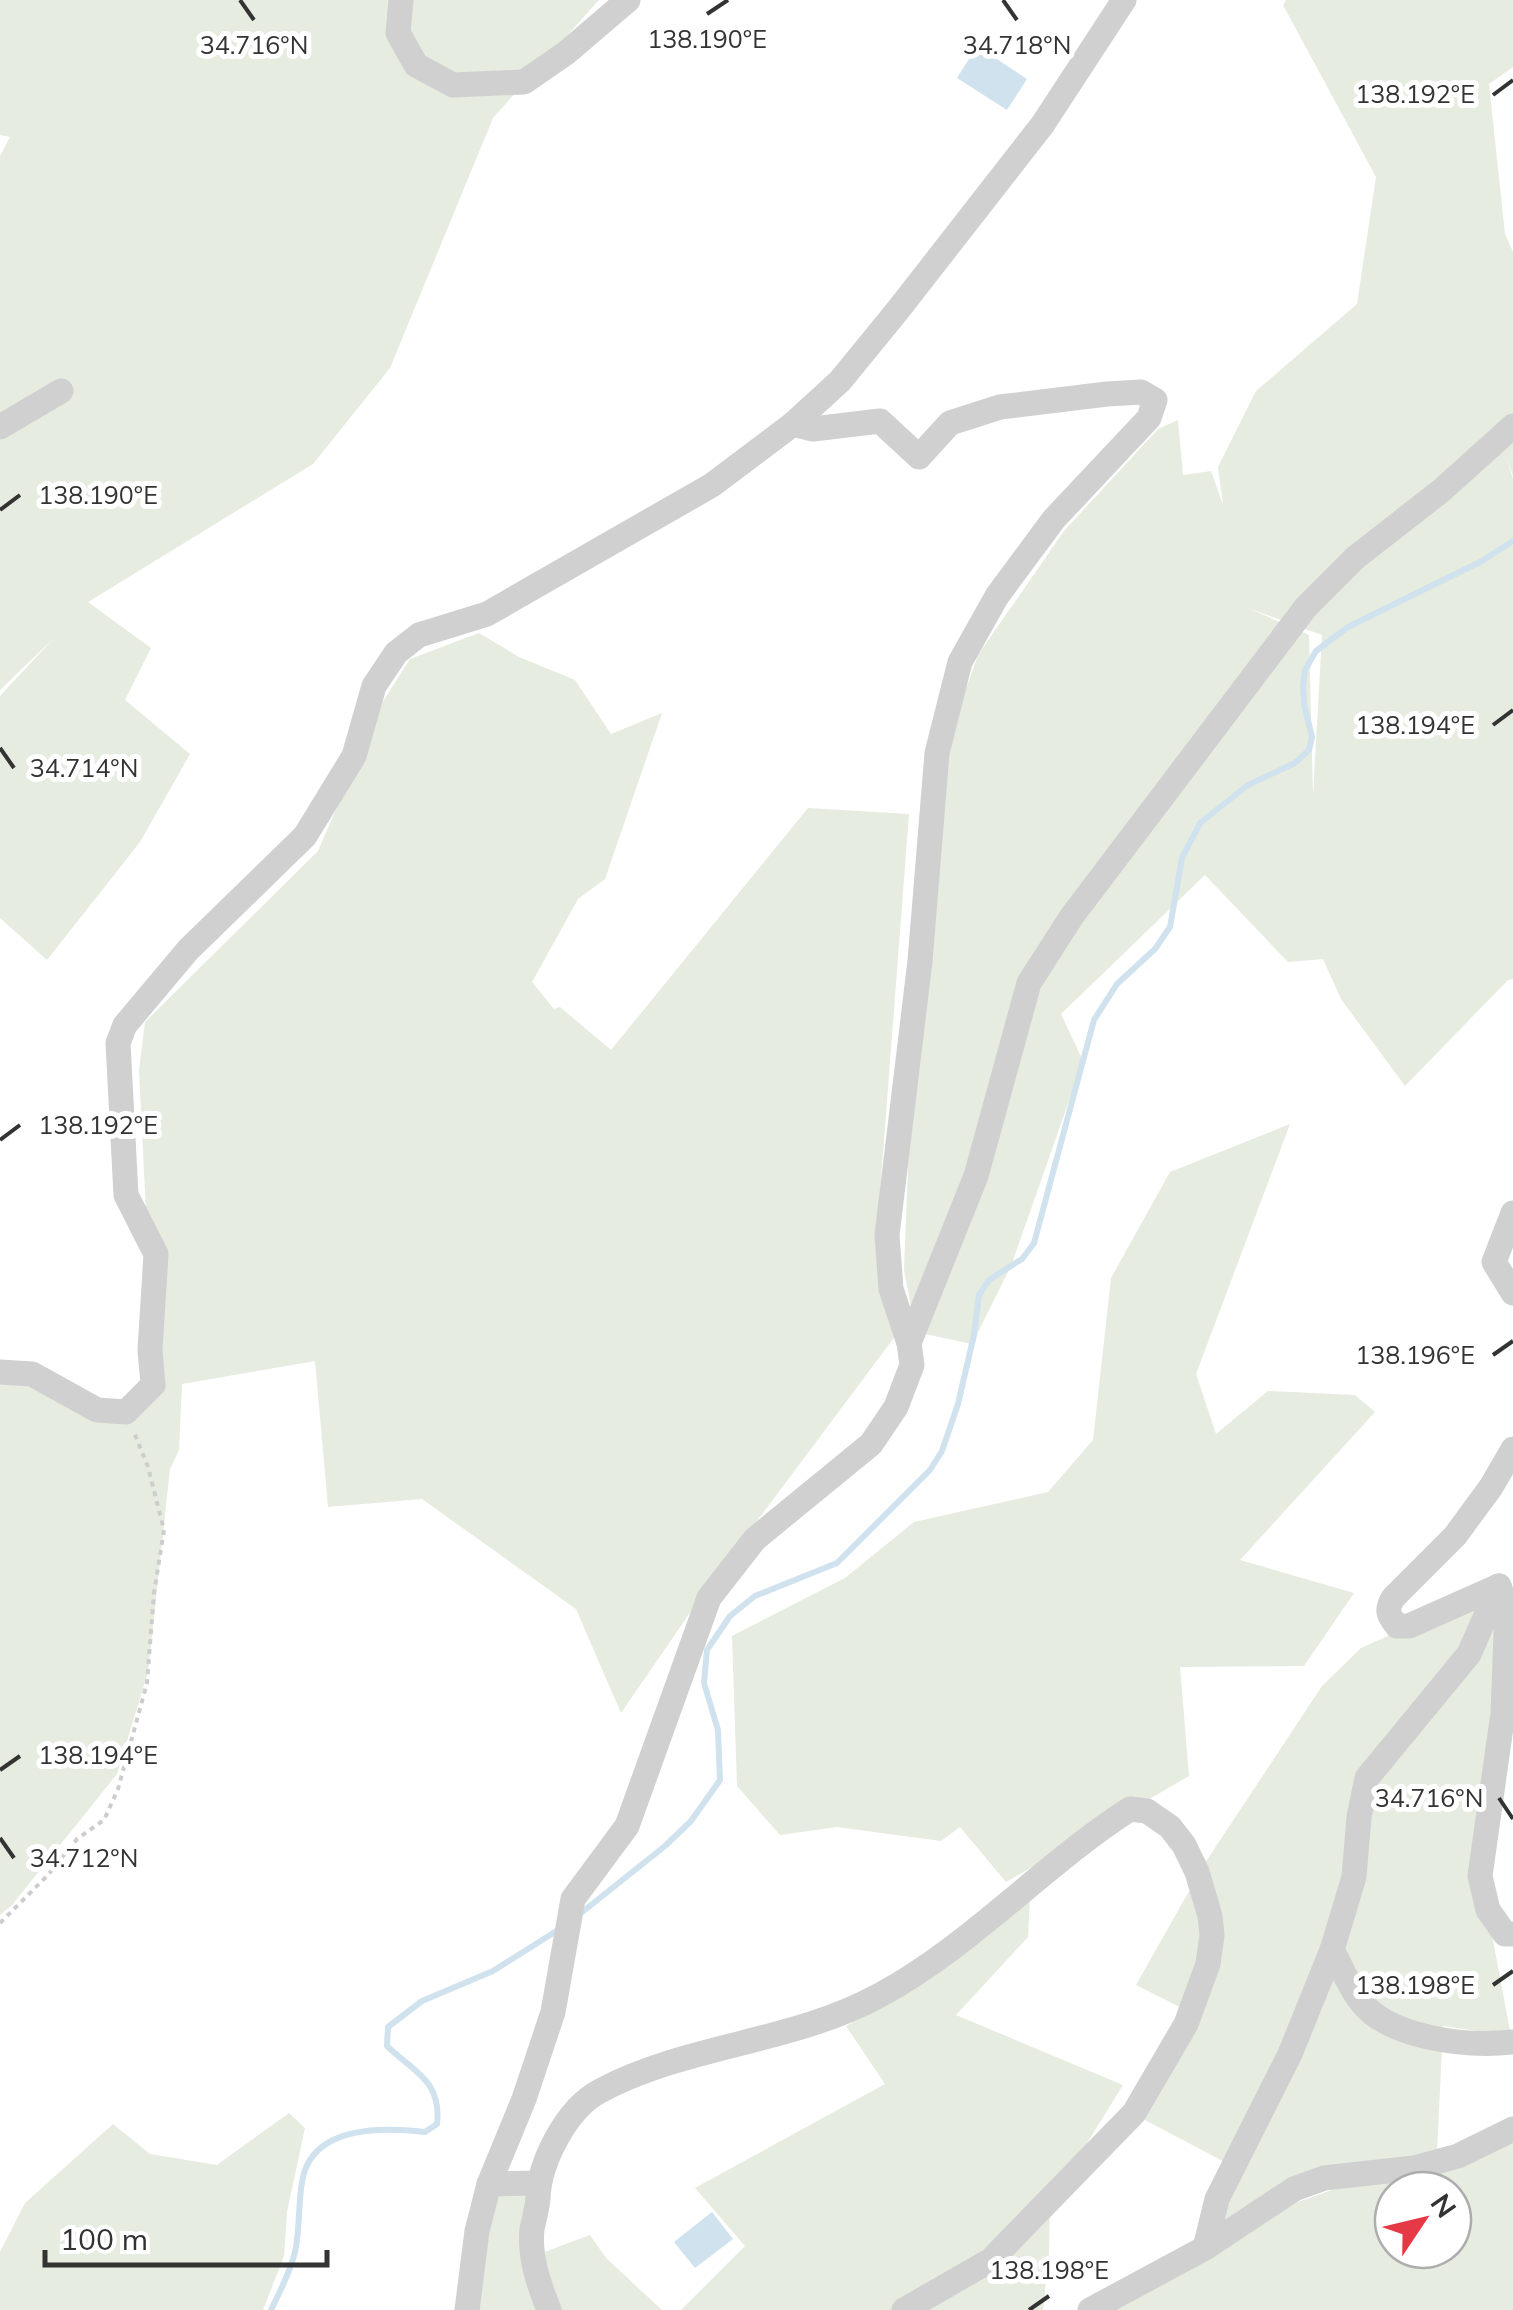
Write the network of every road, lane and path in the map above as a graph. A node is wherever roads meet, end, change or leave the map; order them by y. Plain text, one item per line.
1 (401, 0) edge
2 (628, 0) edge
3 (1124, 0) edge
4 (61, 391) dead end
5 (794, 424) junction
6 (1513, 426) edge
7 (0, 427) edge
8 (1513, 1213) edge
9 (1513, 1293) edge
10 (910, 1342) junction
11 (0, 1372) edge
12 (126, 1412) junction
13 (1513, 1448) edge
14 (1499, 1586) junction
15 (0, 1923) edge
16 (1513, 1934) edge
17 (1332, 1950) junction
18 (1513, 2042) edge
19 (1513, 2129) edge
20 (489, 2184) junction
21 (538, 2184) junction
22 (1205, 2248) junction
23 (467, 2310) edge
24 (549, 2310) edge
25 (904, 2310) edge
26 (1090, 2310) edge

1 - 2 street
3 - 5 street
4 - 7 street
5 - 10 street
5 - 12 street
6 - 10 street
8 - 9 street
10 - 20 street
11 - 12 street
12 - 15 path
13 - 14 street
14 - 16 street
14 - 17 street
17 - 18 street
17 - 22 street
19 - 22 street
20 - 21 street
20 - 23 street
21 - 24 street
21 - 25 street
22 - 26 street

